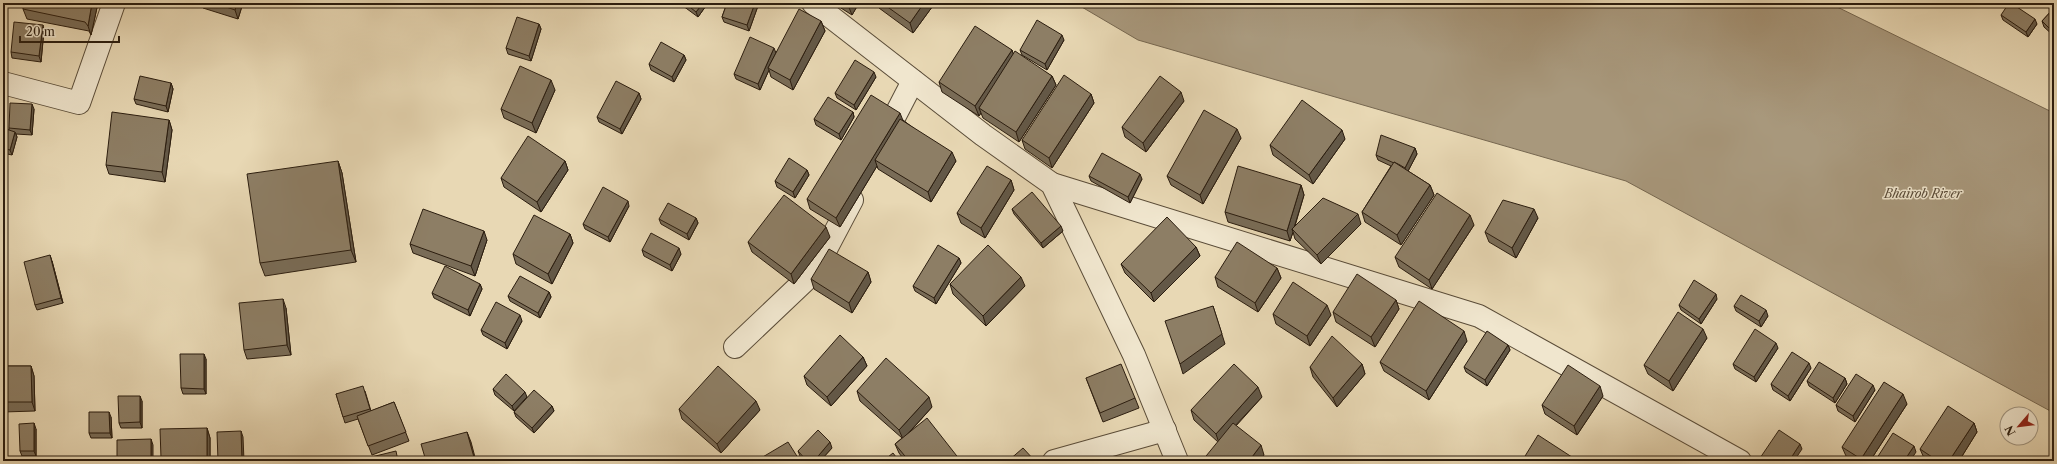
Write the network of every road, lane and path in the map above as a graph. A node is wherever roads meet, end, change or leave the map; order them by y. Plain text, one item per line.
1 (114, 3) edge
2 (813, 3) edge
3 (914, 81) junction
4 (3, 83) edge
5 (877, 152) edge
6 (862, 180) edge
7 (1052, 184) junction
8 (735, 347) dead end
9 (1165, 430) junction
10 (1054, 461) edge
11 (1177, 461) edge
12 (1740, 461) edge

1 - 4 street
2 - 3 street
3 - 5 street
3 - 7 street
6 - 8 street
7 - 9 street
7 - 12 street
9 - 10 street
9 - 11 street

